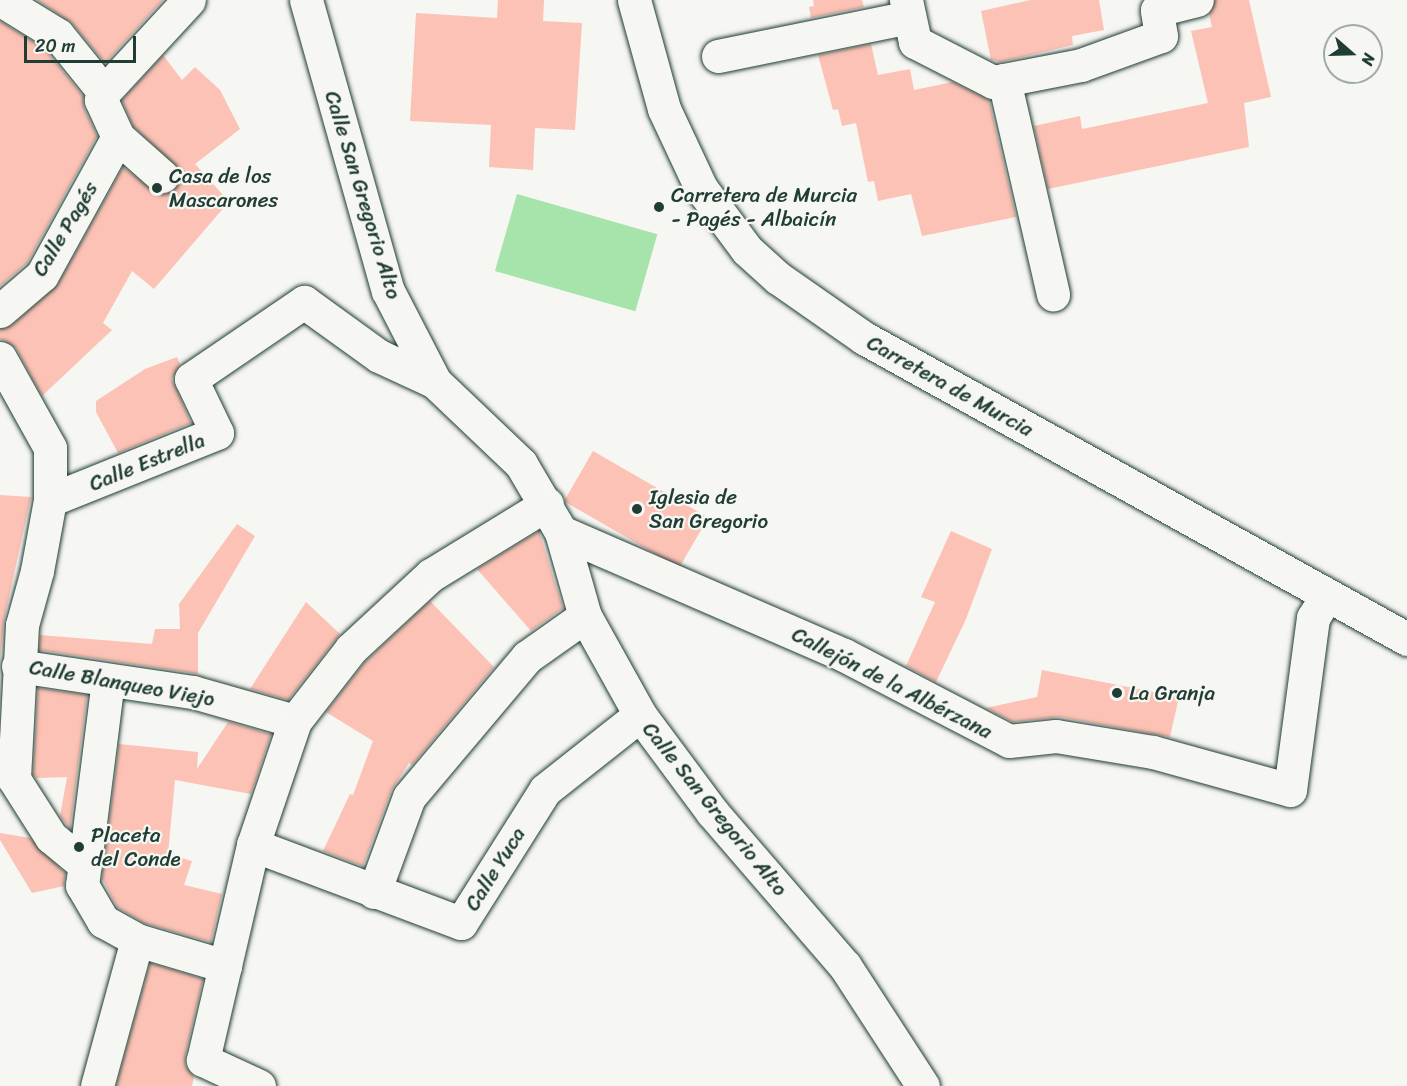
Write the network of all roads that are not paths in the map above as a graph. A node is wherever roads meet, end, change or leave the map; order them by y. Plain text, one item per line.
1 (189, 0) edge
2 (306, 0) edge
3 (634, 0) edge
4 (1197, 0) edge
5 (1, 1) edge
6 (907, 8) edge
7 (718, 56) dead end
8 (1004, 80) junction
9 (104, 92) junction
10 (118, 137) junction
11 (162, 176) dead end
12 (1053, 294) dead end
13 (0, 311) edge
14 (0, 358) edge
15 (435, 382) junction
16 (50, 500) junction
17 (554, 518) junction
18 (1326, 596) junction
19 (585, 616) junction
20 (1407, 639) edge
21 (18, 666) junction
22 (108, 680) junction
23 (640, 715) junction
24 (295, 721) junction
25 (253, 845) junction
26 (88, 851) junction
27 (374, 892) junction
28 (137, 940) junction
29 (225, 966) junction
30 (97, 1086) edge
31 (260, 1086) edge
32 (923, 1086) edge

1 - 9 street
2 - 15 street, Calle San Gregorio Alto
3 - 18 street, Carretera de Murcia
4 - 8 street
5 - 9 street
6 - 7 street
6 - 8 street
8 - 12 street
9 - 10 street
10 - 11 street
10 - 13 street, Calle Pagés
14 - 16 street
15 - 16 street, Calle Estrella
15 - 17 street, Calle San Gregorio Alto
16 - 21 street
17 - 18 street, Callejón de la Albérzana
17 - 19 street, Calle San Gregorio Alto
17 - 24 street
18 - 20 street, Carretera de Murcia
19 - 23 street, Calle San Gregorio Alto
19 - 27 street
21 - 22 street, Calle Blanqueo Viejo
21 - 26 street
22 - 24 street, Calle Blanqueo Viejo
22 - 26 street
23 - 27 street, Calle Yuca
23 - 32 street, Calle San Gregorio Alto
24 - 25 street
25 - 27 street, Calle Yuca
25 - 29 street
26 - 28 street
28 - 29 street
28 - 30 street
29 - 31 street

